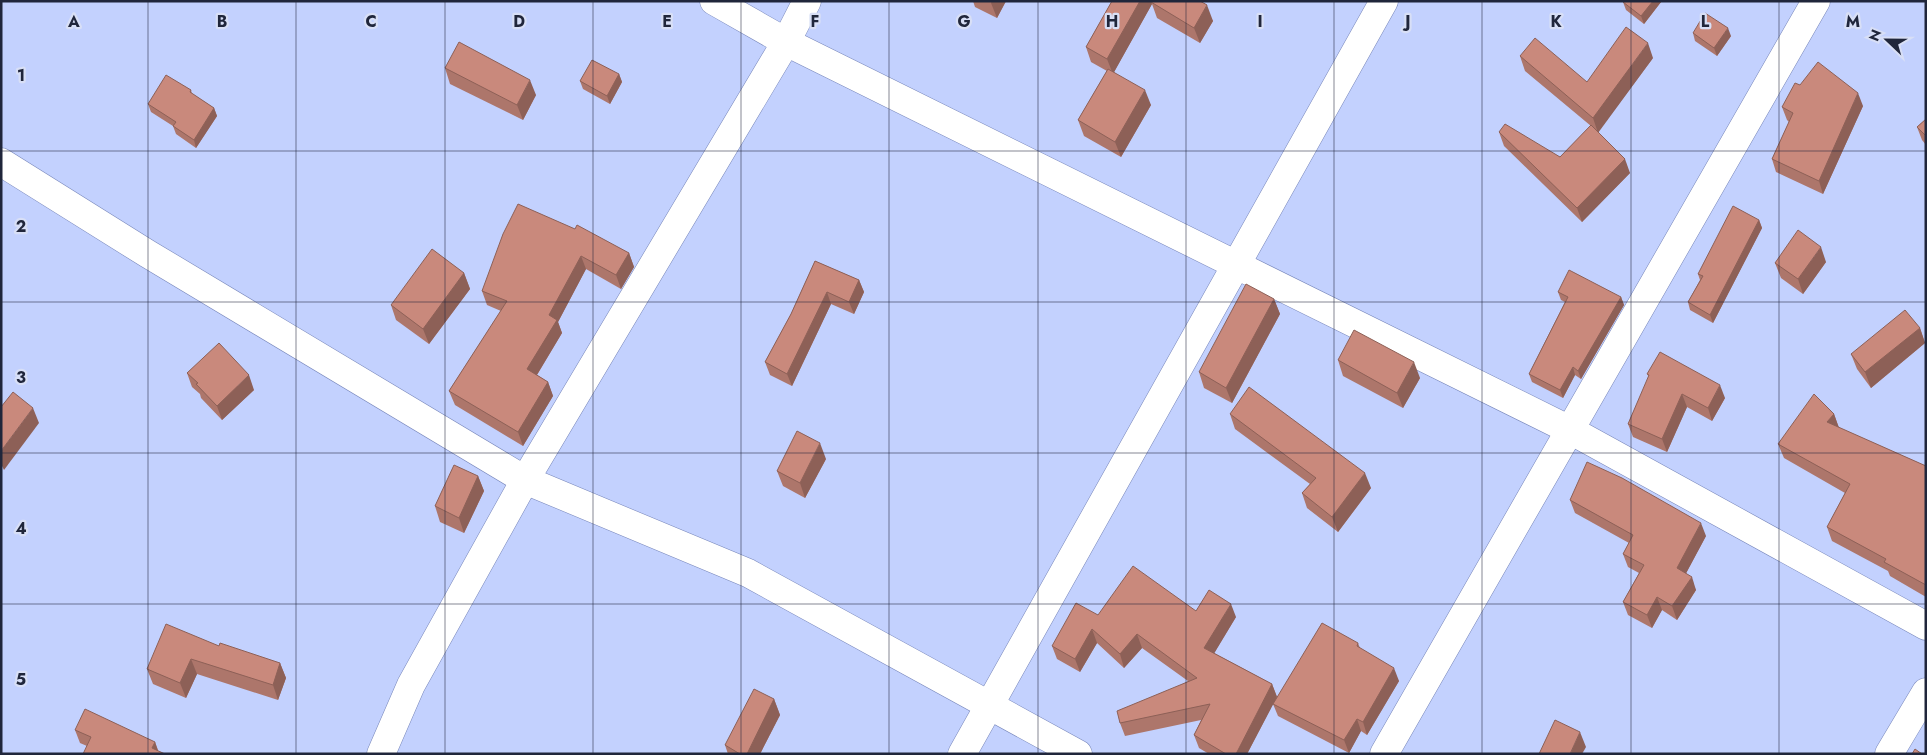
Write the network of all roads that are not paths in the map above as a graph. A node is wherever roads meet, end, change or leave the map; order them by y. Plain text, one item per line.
1 (714, 1) edge
2 (807, 1) edge
3 (1384, 1) edge
4 (1816, 1) edge
5 (786, 42) junction
6 (1, 162) edge
7 (1235, 265) junction
8 (1570, 430) junction
9 (525, 480) junction
10 (1926, 626) edge
11 (1926, 692) edge
12 (990, 705) junction
13 (381, 754) edge
14 (962, 754) edge
15 (1078, 754) edge
16 (1384, 754) edge
17 (1889, 754) edge

1 - 5 street
2 - 5 street
3 - 7 street
4 - 8 street
5 - 7 street
5 - 9 street
6 - 9 street
7 - 8 street
7 - 12 street
8 - 10 street
8 - 16 street
9 - 12 street
9 - 13 street
11 - 17 street
12 - 14 street
12 - 15 street

